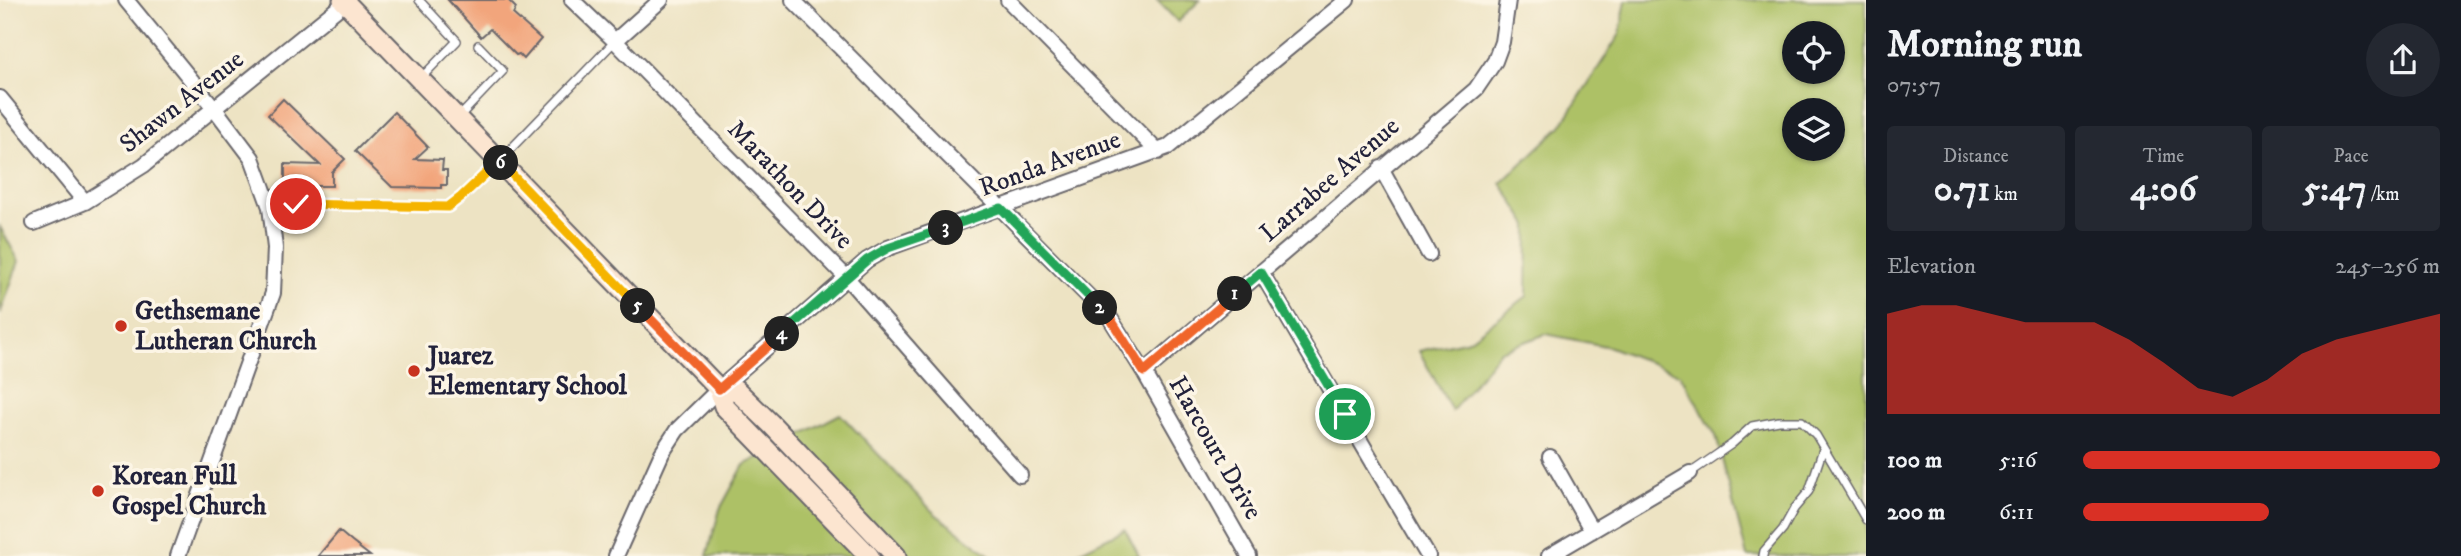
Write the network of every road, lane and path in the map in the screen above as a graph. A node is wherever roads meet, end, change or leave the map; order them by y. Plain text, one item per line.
1 (127, 0) edge
2 (419, 0) edge
3 (572, 0) edge
4 (661, 0) edge
5 (793, 0) edge
6 (1007, 0) edge
7 (1347, 0) edge
8 (1508, 0) edge
9 (345, 1) edge
10 (615, 41) junction
11 (478, 45) dead end
12 (419, 79) junction
13 (0, 98) edge
14 (215, 108) junction
15 (457, 118) junction
16 (1158, 152) junction
17 (499, 161) junction
18 (1381, 168) junction
19 (85, 202) junction
20 (270, 206) junction
21 (1001, 208) junction
22 (34, 223) dead end
23 (1429, 254) dead end
24 (1261, 272) junction
25 (847, 278) junction
26 (1144, 372) junction
27 (719, 389) junction
28 (1823, 449) junction
29 (1550, 457) dead end
30 (1690, 473) joint
31 (1020, 475) dead end
32 (1866, 520) edge
33 (1592, 531) junction
34 (178, 556) edge
35 (616, 556) edge
36 (869, 556) edge
37 (896, 556) edge
38 (1249, 556) edge
39 (1428, 556) edge
40 (1549, 556) edge
41 (1763, 556) edge

1 - 14 street
2 - 12 lane
3 - 10 street, Marathon Drive
4 - 10 street
5 - 21 street, Harcourt Drive
6 - 16 street
7 - 16 street, Ronda Avenue
8 - 18 street, Larrabee Avenue
9 - 12 main road
9 - 14 street, Shawn Avenue
10 - 17 lane
10 - 25 street, Marathon Drive
11 - 15 lane
12 - 15 main road
13 - 19 street
14 - 19 street, Shawn Avenue
14 - 20 street
15 - 17 main road
16 - 21 street, Ronda Avenue
17 - 20 lane
17 - 27 main road
18 - 23 street
18 - 24 street, Larrabee Avenue
19 - 22 street, Shawn Avenue
20 - 34 street
21 - 25 street, Ronda Avenue
21 - 26 street, Harcourt Drive
24 - 26 street, Larrabee Avenue
24 - 39 street
25 - 27 street, Ronda Avenue
25 - 31 street, Marathon Drive
26 - 38 street, Harcourt Drive
27 - 35 street, Ronda Avenue
27 - 36 main road
27 - 37 main road
28 - 30 lane
28 - 32 lane
28 - 41 lane
29 - 33 street
30 - 33 street
33 - 40 street

